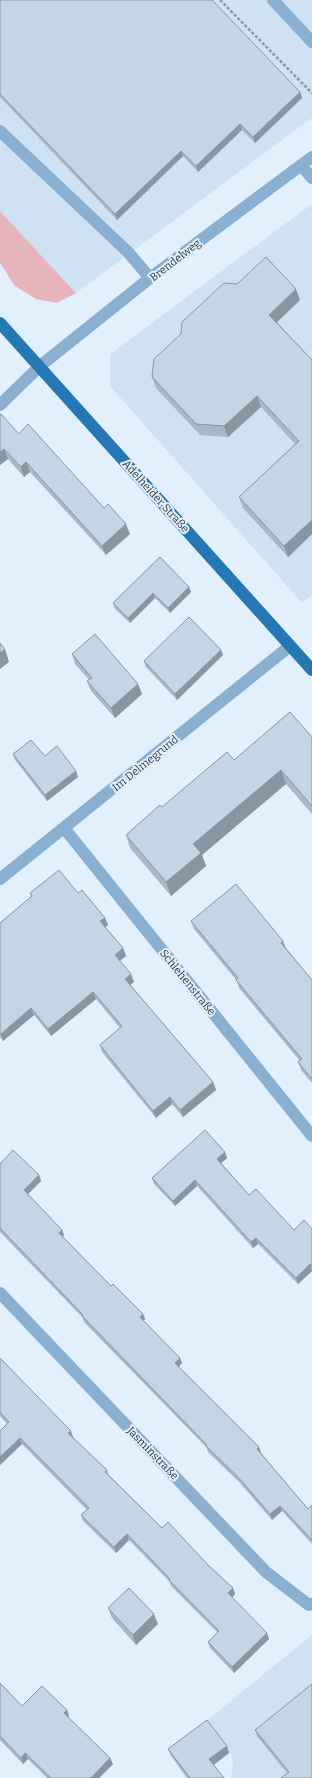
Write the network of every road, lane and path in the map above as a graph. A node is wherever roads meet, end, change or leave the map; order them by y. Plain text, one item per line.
1 (220, 0) edge
2 (273, 0) edge
3 (312, 42) edge
4 (312, 93) edge
5 (0, 130) edge
6 (312, 157) edge
7 (301, 165) junction
8 (312, 178) edge
9 (150, 278) junction
10 (0, 323) edge
11 (40, 366) junction
12 (0, 405) edge
13 (290, 646) junction
14 (312, 670) edge
15 (64, 828) junction
16 (0, 880) edge
17 (312, 1136) edge
18 (0, 1293) edge
19 (311, 1607) edge

1 - 4 path
2 - 3 street
5 - 9 street
6 - 7 street, Brendelweg
7 - 8 street
7 - 9 street, Brendelweg
9 - 11 street, Brendelweg
10 - 11 main road, Adelheider Straße
11 - 12 street, Brendelweg
11 - 13 main road, Adelheider Straße
13 - 14 main road, Adelheider Straße
13 - 15 street, Im Delmegrund
15 - 16 street, Im Delmegrund
15 - 17 street, Schlehenstraße
18 - 19 street, Jasminstraße

